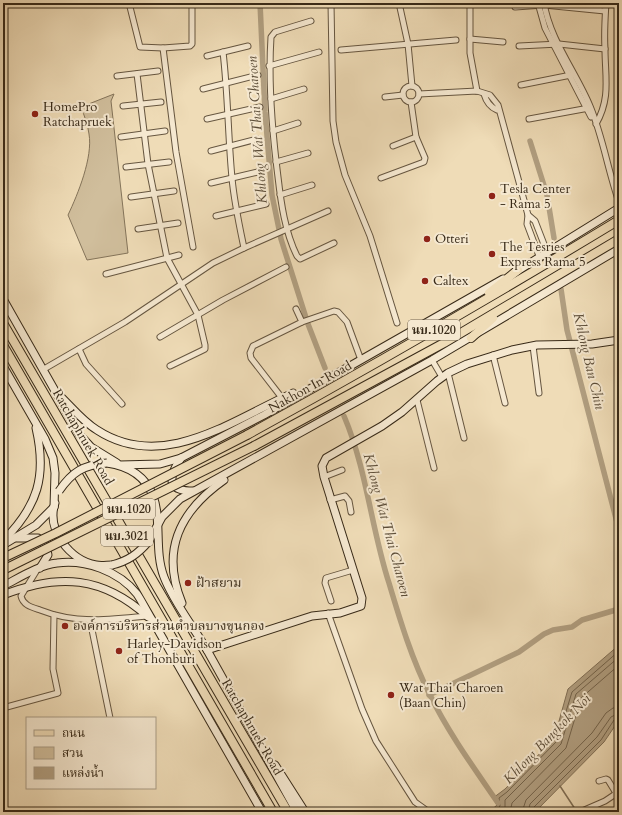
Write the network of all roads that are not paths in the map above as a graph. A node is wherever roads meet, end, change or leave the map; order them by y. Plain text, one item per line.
1 (129, 3) edge
2 (192, 3) edge
3 (331, 3) edge
4 (399, 3) edge
5 (470, 3) edge
6 (606, 3) edge
7 (538, 4) edge
8 (544, 4) edge
9 (515, 7) dead end
10 (605, 11) junction
11 (311, 21) dead end
12 (456, 40) dead end
13 (470, 40) junction
14 (504, 42) dead end
15 (408, 44) junction
16 (553, 44) junction
17 (559, 44) junction
18 (248, 46) dead end
19 (519, 46) dead end
20 (163, 48) junction
21 (604, 49) junction
22 (341, 50) dead end
23 (223, 52) junction
24 (319, 52) dead end
25 (207, 56) dead end
26 (269, 66) junction
27 (158, 71) dead end
28 (574, 73) junction
29 (137, 74) junction
30 (258, 75) dead end
31 (117, 76) dead end
32 (569, 76) junction
33 (226, 84) junction
34 (521, 85) dead end
35 (412, 86) junction
36 (203, 89) dead end
37 (304, 89) dead end
38 (477, 91) junction
39 (419, 94) junction
40 (403, 95) junction
41 (385, 97) dead end
42 (271, 99) junction
43 (161, 102) dead end
44 (411, 102) junction
45 (141, 105) junction
46 (123, 106) dead end
47 (260, 107) dead end
48 (588, 108) junction
49 (229, 114) junction
50 (207, 119) dead end
51 (529, 119) dead end
52 (298, 123) dead end
53 (596, 124) junction
54 (165, 131) dead end
55 (273, 131) junction
56 (144, 135) junction
57 (121, 137) dead end
58 (416, 137) junction
59 (257, 139) dead end
60 (230, 146) junction
61 (393, 146) dead end
62 (211, 151) dead end
63 (308, 153) dead end
64 (169, 162) dead end
65 (276, 162) junction
66 (148, 164) junction
67 (126, 167) dead end
68 (262, 171) dead end
69 (381, 178) dead end
70 (232, 179) junction
71 (212, 183) dead end
72 (312, 185) dead end
73 (174, 191) dead end
74 (154, 193) junction
75 (280, 195) junction
76 (132, 197) dead end
77 (619, 202) edge
78 (266, 204) dead end
79 (619, 208) edge
80 (328, 211) dead end
81 (236, 212) junction
82 (528, 215) junction
83 (216, 216) dead end
84 (619, 220) edge
85 (178, 223) dead end
86 (161, 225) junction
87 (138, 229) dead end
88 (286, 230) junction
89 (619, 239) edge
90 (334, 243) dead end
91 (193, 247) dead end
92 (244, 248) junction
93 (619, 250) edge
94 (547, 252) junction
95 (179, 255) dead end
96 (539, 256) junction
97 (167, 258) junction
98 (286, 267) dead end
99 (518, 270) junction
100 (106, 274) dead end
101 (180, 284) junction
102 (3, 299) edge
103 (507, 306) junction
104 (296, 309) dead end
105 (467, 311) junction
106 (198, 315) junction
107 (3, 322) edge
108 (303, 322) junction
109 (397, 323) dead end
110 (160, 337) dead end
111 (471, 338) junction
112 (619, 340) edge
113 (3, 345) edge
114 (533, 346) junction
115 (79, 350) junction
116 (493, 355) junction
117 (361, 360) junction
118 (432, 360) junction
119 (3, 366) edge
120 (170, 366) dead end
121 (44, 370) junction
122 (448, 373) junction
123 (442, 377) junction
124 (323, 380) junction
125 (57, 393) junction
126 (539, 393) dead end
127 (282, 398) junction
128 (417, 400) junction
129 (505, 403) dead end
130 (122, 404) dead end
131 (34, 422) junction
132 (464, 438) dead end
133 (181, 458) junction
134 (120, 465) junction
135 (242, 466) junction
136 (434, 468) dead end
137 (342, 470) dead end
138 (324, 477) junction
139 (195, 491) junction
140 (330, 500) junction
141 (54, 507) junction
142 (351, 512) dead end
143 (156, 528) junction
144 (17, 538) junction
145 (3, 540) edge
146 (3, 545) edge
147 (3, 558) edge
148 (96, 565) junction
149 (39, 569) junction
150 (3, 570) edge
151 (353, 570) junction
152 (3, 586) edge
153 (25, 587) junction
154 (3, 595) edge
155 (331, 601) dead end
156 (328, 613) junction
157 (54, 615) junction
158 (146, 616) junction
159 (186, 616) junction
160 (90, 620) junction
161 (154, 623) junction
162 (207, 650) junction
163 (3, 708) edge
164 (110, 717) edge
165 (260, 746) junction
166 (241, 775) junction
167 (599, 781) dead end
168 (618, 795) edge
169 (582, 811) dead end
170 (257, 812) edge
171 (262, 812) edge
172 (273, 812) edge
173 (288, 812) edge
174 (297, 812) edge
175 (305, 812) edge
176 (429, 812) edge

1 - 20 street
2 - 20 street
3 - 109 street
4 - 15 street
5 - 13 street
6 - 10 street
7 - 8 street
7 - 9 street
7 - 16 street
8 - 10 street
8 - 17 street
10 - 21 street
11 - 26 street
12 - 15 street
13 - 14 street
13 - 38 street
15 - 22 street
15 - 35 street
16 - 17 street
16 - 19 street
16 - 32 street
17 - 21 street
17 - 28 street
18 - 23 street
20 - 91 street
21 - 53 street
23 - 25 street
23 - 33 street
24 - 26 street
26 - 42 street
27 - 29 street
28 - 32 street
28 - 48 street
29 - 31 street
29 - 45 street
30 - 33 street
32 - 34 street
32 - 48 street
33 - 36 street
33 - 49 street
35 - 39 street
35 - 40 street
37 - 42 street
38 - 39 street
38 - 82 street
39 - 44 street
40 - 41 street
40 - 44 street
42 - 55 street
43 - 45 street
44 - 58 street
45 - 46 street
45 - 56 street
47 - 49 street
48 - 51 street
48 - 53 street
49 - 50 street
49 - 60 street
52 - 55 street
53 - 77 street
54 - 56 street
55 - 65 street
56 - 57 street
56 - 66 street
58 - 61 street
58 - 69 street
59 - 60 street
60 - 62 street
60 - 70 street
63 - 65 street
64 - 66 street
65 - 75 street
66 - 67 street
66 - 74 street
68 - 70 street
70 - 71 street
70 - 81 street
72 - 75 street
73 - 74 street
74 - 76 street
74 - 86 street
75 - 88 street
78 - 81 street
79 - 94 main road, Nakhon In Road / นบ.1020
80 - 88 street
81 - 83 street
81 - 92 street
82 - 94 street
82 - 96 street
84 - 105 main road, Nakhon In Road / นบ.1020
85 - 86 street
86 - 87 street
86 - 97 street
88 - 90 street
88 - 92 street
89 - 103 main road, Nakhon In Road / นบ.1020
92 - 101 street
93 - 111 main road, นบ.1020
94 - 96 main road, Nakhon In Road / นบ.1020
95 - 97 street
96 - 99 main road, Nakhon In Road / นบ.1020
97 - 100 street
97 - 101 street
98 - 106 street
99 - 105 main road
99 - 117 main road, Nakhon In Road / นบ.1020
101 - 106 street
101 - 115 street
102 - 121 main road
103 - 111 main road
103 - 150 main road, Nakhon In Road / นบ.1020, bridge
104 - 108 street
105 - 147 main road, Nakhon In Road / นบ.1020, bridge
106 - 110 street
106 - 120 street
107 - 173 main road, Ratchaphruek Road / นบ.3021
108 - 117 street
108 - 127 street
111 - 118 main road, นบ.1020
112 - 114 main road
113 - 172 main road, Ratchaphruek Road / นบ.3021
114 - 116 main road
114 - 126 street
115 - 121 street
115 - 130 street
116 - 122 main road
116 - 129 street
117 - 124 main road, Nakhon In Road / นบ.1020
118 - 123 street
118 - 135 main road, นบ.1020
119 - 131 main road
121 - 125 main road
122 - 123 main road
122 - 132 street
123 - 128 main road
124 - 127 main road
124 - 133 main road, Nakhon In Road / นบ.1020
125 - 127 main road
125 - 134 main road
128 - 136 street
128 - 138 main road
131 - 141 main road
131 - 145 main road
133 - 134 main road, Nakhon In Road / นบ.1020
133 - 139 main road
134 - 141 main road, bridge
134 - 143 main road
135 - 139 main road, นบ.1020
135 - 159 main road
137 - 138 street
138 - 140 main road
139 - 143 main road, นบ.1020
140 - 142 street
140 - 151 main road
141 - 144 main road
141 - 148 main road
143 - 148 main road, bridge
143 - 159 main road, นบ.3021
144 - 146 main road
144 - 149 main road
148 - 149 main road
148 - 161 main road
149 - 152 main road
149 - 153 street
151 - 155 street
151 - 156 main road
153 - 154 main road
153 - 157 street
153 - 158 main road
156 - 162 main road
156 - 176 street
157 - 160 street
157 - 163 street
158 - 160 street
158 - 161 main road
159 - 162 main road, นบ.3021
160 - 164 street
161 - 166 main road
162 - 165 main road, นบ.3021
165 - 174 main road, นบ.3021
165 - 175 main road
166 - 170 main road
166 - 171 main road
167 - 168 street
168 - 169 street

